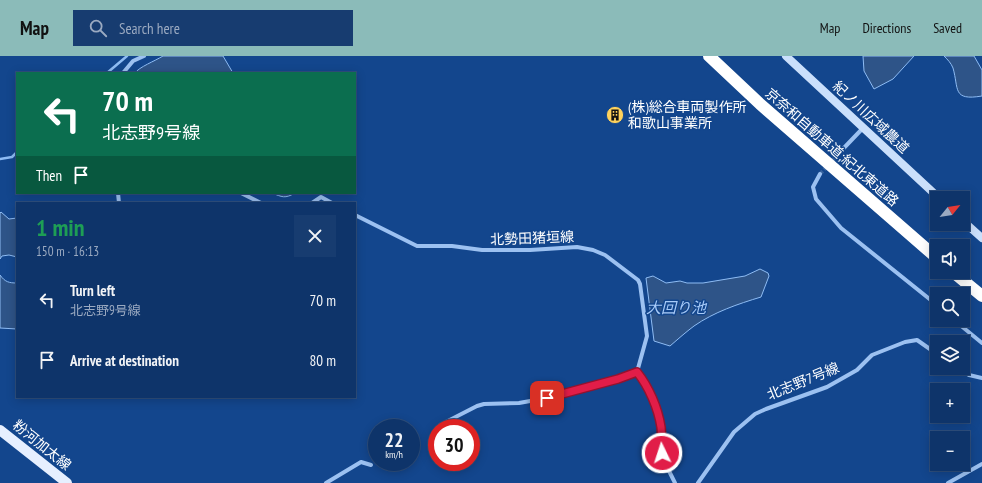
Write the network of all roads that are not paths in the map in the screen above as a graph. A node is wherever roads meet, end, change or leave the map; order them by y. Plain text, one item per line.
1 (144, 56) edge
2 (709, 56) edge
3 (786, 56) edge
4 (125, 72) edge
5 (863, 128) junction
6 (841, 151) tunnel mouth
7 (820, 174) tunnel mouth
8 (931, 191) edge
9 (243, 194) edge
10 (259, 202) edge
11 (314, 202) edge
12 (330, 202) edge
13 (356, 216) edge
14 (970, 227) edge
15 (982, 238) edge
16 (930, 252) edge
17 (961, 279) edge
18 (982, 296) edge
19 (930, 299) edge
20 (962, 327) edge
21 (982, 344) edge
22 (930, 349) edge
23 (637, 372) junction
24 (969, 375) edge
25 (982, 378) edge
26 (452, 419) edge
27 (0, 430) edge
28 (368, 463) edge
29 (981, 466) edge
30 (62, 481) edge
31 (326, 483) edge
32 (675, 483) edge
33 (698, 483) edge
34 (948, 483) edge

1 - 4 street
2 - 16 highway, 京奈和自動車道;紀北東道路
3 - 5 street, 紀ノ川広域農道
5 - 6 street
5 - 8 street, 紀ノ川広域農道
7 - 19 street
9 - 10 street
11 - 12 street
13 - 23 street, 北勢田猪垣線
14 - 15 street
17 - 18 highway
20 - 21 street
22 - 33 street, 北志野7号線
23 - 26 street
23 - 32 street
24 - 25 street
27 - 30 main road, 粉河加太線
28 - 31 street
29 - 34 street

